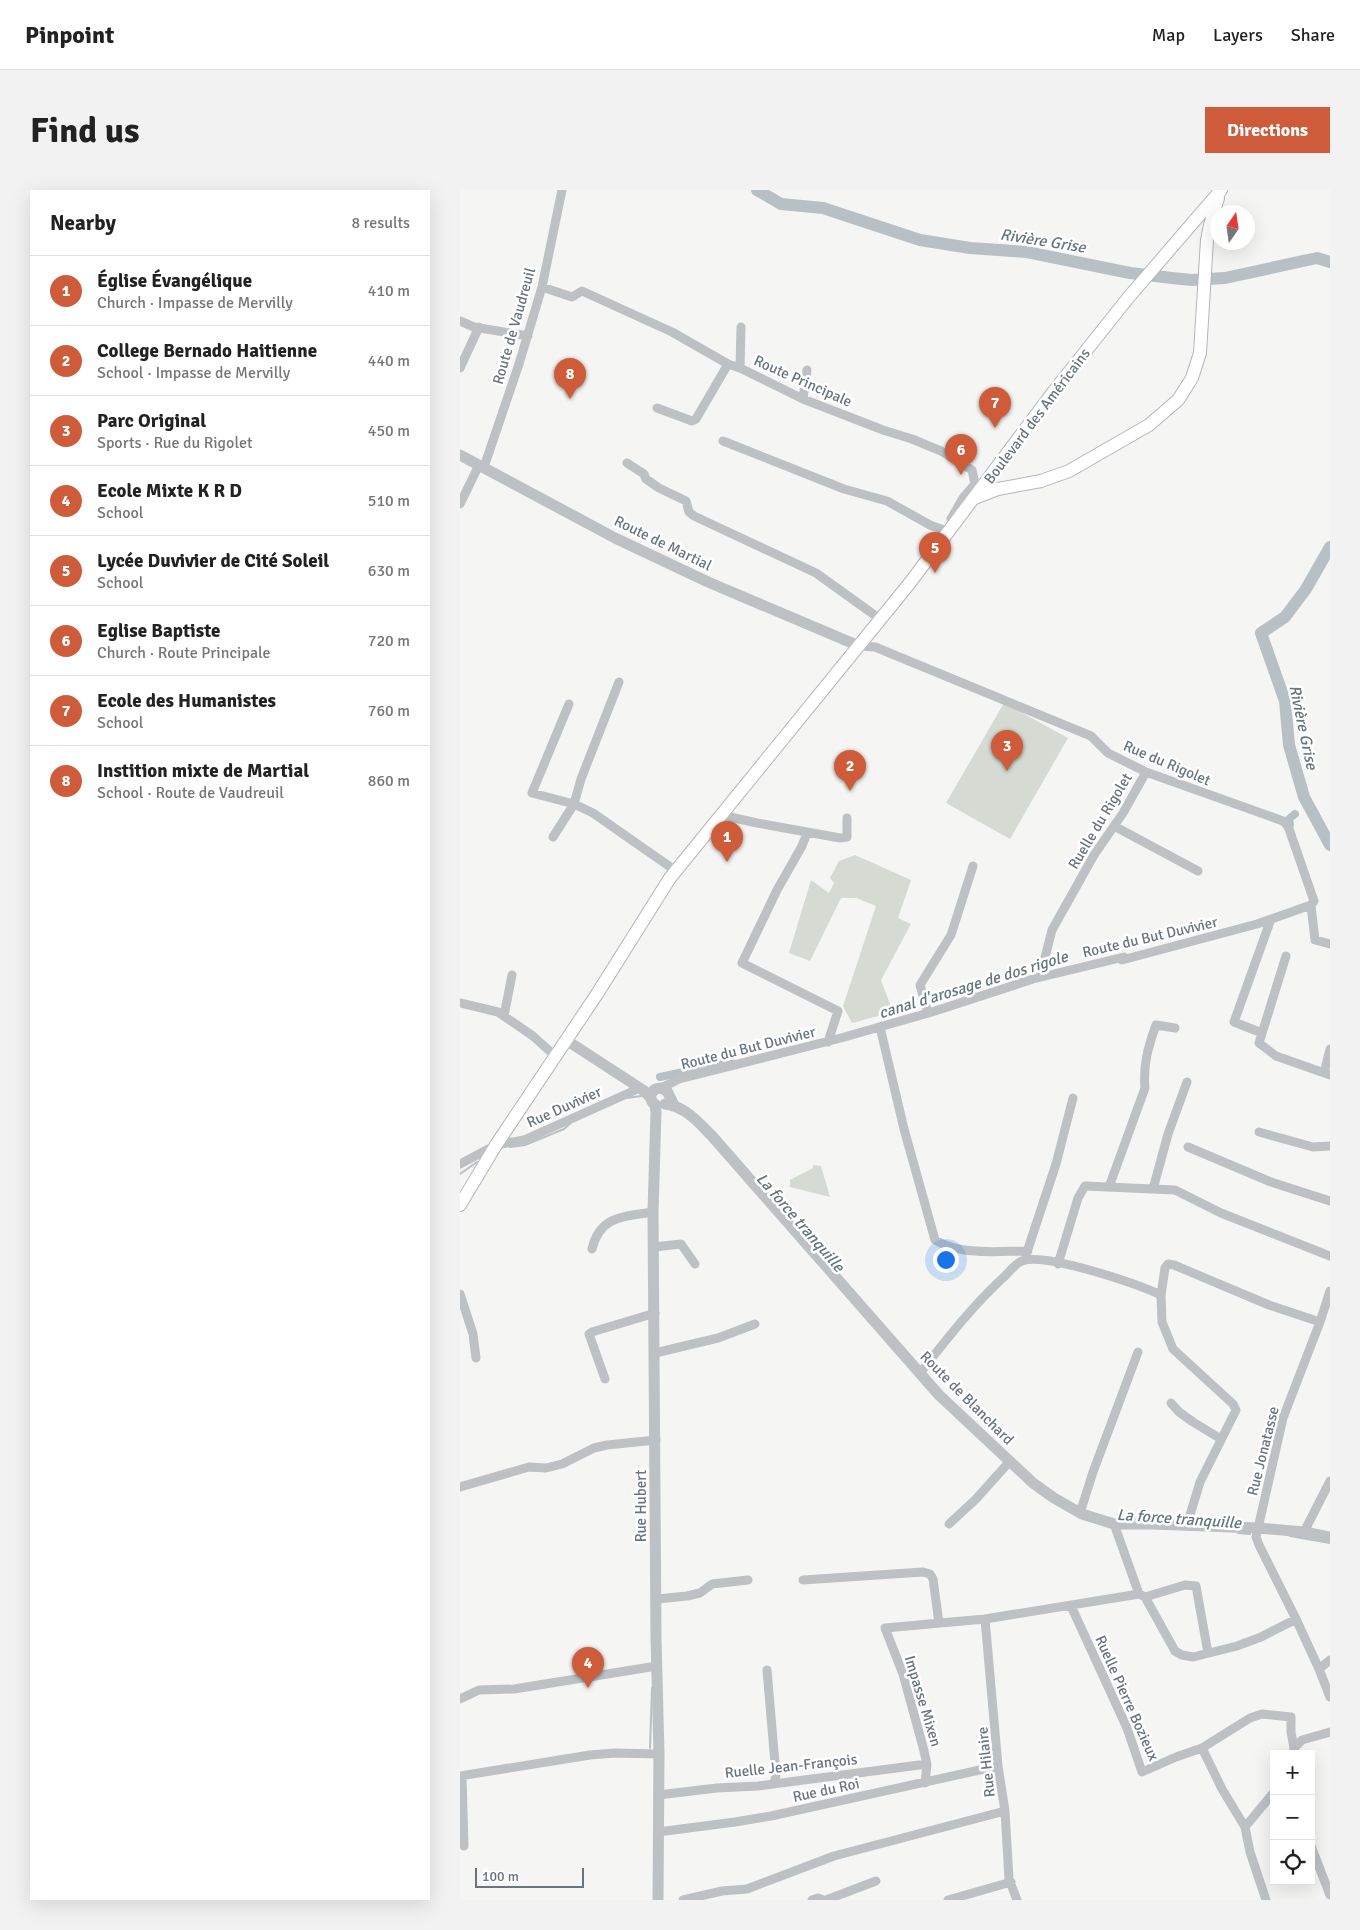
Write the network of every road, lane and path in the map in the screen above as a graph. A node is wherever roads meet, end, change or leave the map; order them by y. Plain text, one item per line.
1 (562, 190) edge
2 (1222, 190) edge
3 (542, 287) junction
4 (460, 320) edge
5 (741, 327) dead end
6 (479, 328) junction
7 (528, 336) junction
8 (728, 364) junction
9 (460, 368) edge
10 (740, 368) junction
11 (807, 370) dead end
12 (803, 399) junction
13 (657, 408) dead end
14 (722, 441) dead end
15 (460, 454) edge
16 (627, 463) dead end
17 (482, 466) junction
18 (975, 498) junction
19 (460, 504) edge
20 (944, 530) junction
21 (937, 548) junction
22 (880, 619) junction
23 (859, 646) junction
24 (619, 682) dead end
25 (569, 704) dead end
26 (1146, 772) junction
27 (574, 804) junction
28 (720, 815) junction
29 (847, 818) dead end
30 (1114, 826) junction
31 (807, 832) junction
32 (553, 837) dead end
33 (973, 866) dead end
34 (676, 870) junction
35 (1198, 871) dead end
36 (1312, 901) junction
37 (1272, 919) junction
38 (1330, 944) edge
39 (1286, 956) dead end
40 (512, 975) dead end
41 (1040, 977) junction
42 (460, 1004) edge
43 (928, 1014) junction
44 (504, 1016) junction
45 (880, 1027) junction
46 (1175, 1028) dead end
47 (1262, 1033) junction
48 (566, 1040) junction
49 (828, 1042) junction
50 (1330, 1049) edge
51 (555, 1056) junction
52 (1327, 1074) edge
53 (1186, 1082) dead end
54 (1073, 1098) dead end
55 (659, 1099) junction
56 (1259, 1132) dead end
57 (496, 1145) junction
58 (1330, 1146) edge
59 (1188, 1147) dead end
60 (460, 1164) edge
61 (1109, 1187) junction
62 (1153, 1190) junction
63 (1330, 1201) edge
64 (460, 1205) edge
65 (654, 1212) junction
66 (654, 1247) junction
67 (592, 1249) dead end
68 (1026, 1256) junction
69 (1330, 1256) edge
70 (695, 1264) dead end
71 (1058, 1264) junction
72 (1330, 1291) edge
73 (460, 1294) edge
74 (1161, 1294) junction
75 (1328, 1307) edge
76 (655, 1313) junction
77 (1320, 1322) junction
78 (755, 1324) dead end
79 (1138, 1352) dead end
80 (655, 1353) junction
81 (476, 1358) dead end
82 (920, 1373) junction
83 (605, 1379) dead end
84 (1171, 1403) dead end
85 (1220, 1439) junction
86 (656, 1440) junction
87 (1010, 1461) junction
88 (1330, 1481) edge
89 (460, 1487) edge
90 (1080, 1513) junction
91 (949, 1524) dead end
92 (1114, 1524) junction
93 (1187, 1525) junction
94 (1259, 1528) junction
95 (1304, 1532) junction
96 (1330, 1537) edge
97 (748, 1580) dead end
98 (803, 1580) dead end
99 (1142, 1596) junction
100 (657, 1599) junction
101 (1072, 1606) junction
102 (985, 1619) junction
103 (1296, 1619) junction
104 (939, 1623) junction
105 (1208, 1653) junction
106 (1330, 1660) edge
107 (657, 1666) junction
108 (1319, 1669) junction
109 (767, 1670) dead end
110 (1330, 1697) edge
111 (460, 1699) edge
112 (1330, 1732) edge
113 (1202, 1748) junction
114 (1293, 1750) edge
115 (1294, 1750) edge
116 (659, 1754) junction
117 (927, 1764) junction
118 (998, 1766) junction
119 (461, 1776) edge
120 (925, 1783) junction
121 (774, 1784) junction
122 (658, 1794) junction
123 (1272, 1795) edge
124 (1005, 1811) junction
125 (1245, 1827) junction
126 (658, 1832) junction
127 (464, 1846) dead end
128 (1315, 1856) edge
129 (876, 1881) dead end
130 (1010, 1882) junction
131 (1330, 1895) edge
132 (658, 1900) edge
133 (683, 1900) edge
134 (812, 1900) edge
135 (824, 1900) edge
136 (948, 1900) edge
137 (1017, 1900) edge
138 (1266, 1900) edge

1 - 3 street, Route de Vaudreuil
2 - 18 main road, Boulevard des Américains
2 - 18 main road
3 - 7 street, Route de Vaudreuil
3 - 8 street, Route Principale
4 - 6 street
5 - 10 street
6 - 7 street
6 - 9 street
7 - 17 street, Route de Vaudreuil
8 - 10 street, Route Principale
8 - 13 street
10 - 12 street, Route Principale
11 - 12 street
12 - 20 street, Route Principale
14 - 20 street
15 - 17 street, Route de Martial
16 - 22 street
17 - 19 street, Route de Vaudreuil
17 - 23 street, Route de Martial
18 - 21 main road, Boulevard des Américains
20 - 21 street, Route Principale
21 - 22 main road, Boulevard des Américains
22 - 23 main road, Boulevard des Américains
23 - 26 street, Rue du Rigolet
23 - 28 main road, Boulevard des Américains
24 - 27 street
25 - 27 street
26 - 30 street, Ruelle du Rigolet
26 - 36 street, Rue du Rigolet
27 - 32 street
27 - 34 street
28 - 31 street
28 - 34 main road, Boulevard des Américains
29 - 31 street
30 - 35 street
30 - 41 street, Ruelle du Rigolet
31 - 49 street
33 - 43 street
34 - 48 main road, Boulevard des Américains
36 - 37 street, Route du But Duvivier
36 - 38 street, Rue du Rigolet
37 - 41 street, Route du But Duvivier
37 - 47 street
39 - 47 street
40 - 44 street
41 - 43 street, Route du But Duvivier
42 - 44 street
43 - 45 street, Route du But Duvivier
44 - 51 street
45 - 49 street, Route du But Duvivier
45 - 68 street
46 - 61 street
47 - 52 street
48 - 51 main road, Boulevard des Américains
48 - 55 street, Route de Blanchard
49 - 55 street, Route du But Duvivier
50 - 52 street
51 - 57 main road, Boulevard des Américains
53 - 62 street
54 - 68 street
55 - 57 street, Rue Duvivier
55 - 65 street, Rue Hubert
55 - 82 street, Route de Blanchard
56 - 58 street
57 - 60 street, Rue Duvivier
57 - 64 main road, Boulevard des Américains
59 - 63 street
61 - 62 street
61 - 71 street
62 - 69 street
65 - 66 street, Rue Hubert
65 - 67 street
66 - 70 street
66 - 76 street, Rue Hubert
68 - 71 street
68 - 82 street
71 - 74 street
72 - 75 street, Rue Jonatasse
73 - 81 street
74 - 77 street
74 - 85 street
75 - 77 street, Rue Jonatasse
76 - 80 street, Rue Hubert
76 - 83 street
77 - 94 street, Rue Jonatasse
78 - 80 street
79 - 90 street
80 - 86 street, Rue Hubert
82 - 87 street, Route de Blanchard
84 - 85 street
85 - 93 street
86 - 89 street
86 - 100 street, Rue Hubert
87 - 90 street, Route de Blanchard
87 - 91 street
88 - 95 street
90 - 92 street, Route de Blanchard
92 - 93 street, Route de Blanchard
92 - 99 street
93 - 94 street, Route de Blanchard
94 - 95 street, Route de Blanchard
94 - 103 street, Rue Jonatasse
95 - 96 street, Route de Blanchard
97 - 100 street
98 - 104 street
99 - 101 street
99 - 105 street
99 - 105 street
100 - 107 street, Rue Hubert
101 - 102 street
101 - 113 street, Ruelle Pierre Bozieux
102 - 104 street
102 - 118 street, Rue Hilaire
103 - 105 street
103 - 108 street, Rue Jonatasse
104 - 117 street, Impasse Mixen
106 - 108 street
107 - 111 street
107 - 116 street, Rue Hubert
108 - 110 street, Rue Jonatasse
109 - 121 street
112 - 115 street
113 - 114 street
113 - 125 street
116 - 119 street
116 - 122 street, Rue Hubert
117 - 120 street, Impasse Mixen
117 - 121 street, Ruelle Jean-François
118 - 120 street, Rue du Roi
118 - 124 street, Rue Hilaire
119 - 127 street
120 - 126 street, Rue du Roi
121 - 122 street, Ruelle Jean-François
122 - 126 street, Rue Hubert
123 - 125 street
124 - 130 street, Rue Hilaire
124 - 133 street
125 - 138 street
126 - 132 street, Rue Hubert
128 - 131 street
129 - 135 street
130 - 136 street
130 - 137 street, Rue Hilaire
134 - 135 street

